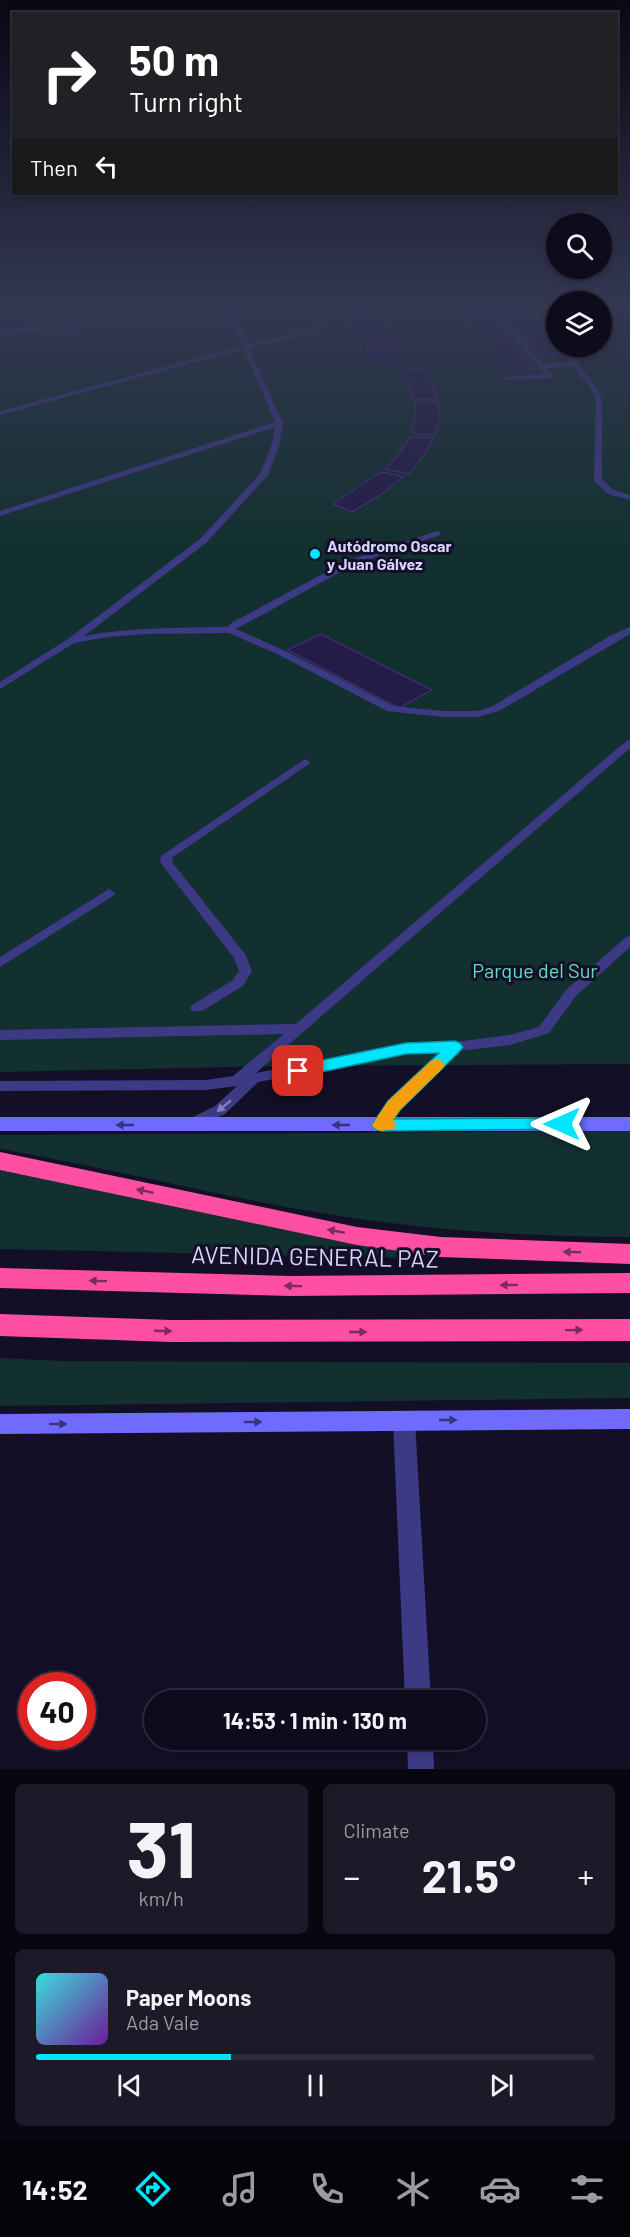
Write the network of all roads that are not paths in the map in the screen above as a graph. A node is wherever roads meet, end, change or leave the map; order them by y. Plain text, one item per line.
1 (90, 389) edge
2 (264, 389) edge
3 (594, 389) edge
4 (0, 413) edge
5 (279, 423) junction
6 (630, 498) edge
7 (0, 514) edge
8 (437, 533) dead end
9 (230, 630) junction
10 (630, 630) edge
11 (71, 641) junction
12 (0, 686) edge
13 (630, 742) edge
14 (305, 762) dead end
15 (109, 893) dead end
16 (630, 940) edge
17 (0, 963) edge
18 (197, 1008) dead end
19 (298, 1029) junction
20 (0, 1035) edge
21 (455, 1047) junction
22 (253, 1079) junction
23 (237, 1081) junction
24 (0, 1086) edge
25 (0, 1124) edge
26 (630, 1124) edge
27 (189, 1125) junction
28 (381, 1125) junction
29 (0, 1161) edge
30 (630, 1254) edge
31 (0, 1278) edge
32 (630, 1283) edge
33 (0, 1325) edge
34 (630, 1330) edge
35 (630, 1419) edge
36 (404, 1421) junction
37 (0, 1424) edge
38 (417, 1690) edge
39 (420, 1750) edge
40 (421, 1769) edge

1 - 4 lane
2 - 5 lane
3 - 6 lane
5 - 7 lane
5 - 11 lane
8 - 9 lane
9 - 10 lane
9 - 11 lane
11 - 12 lane
13 - 19 lane
14 - 18 lane
15 - 17 lane
16 - 21 lane
19 - 20 lane
19 - 23 lane
21 - 22 lane
21 - 28 lane
22 - 23 lane
22 -> 27 lane
23 - 24 lane
27 -> 25 street
26 - 28 street
28 -> 27 street
30 -> 29 highway
32 -> 31 highway, AVENIDA GENERAL PAZ
33 -> 34 highway
36 -> 35 street
37 -> 36 street
36 - 38 street
39 - 40 street

